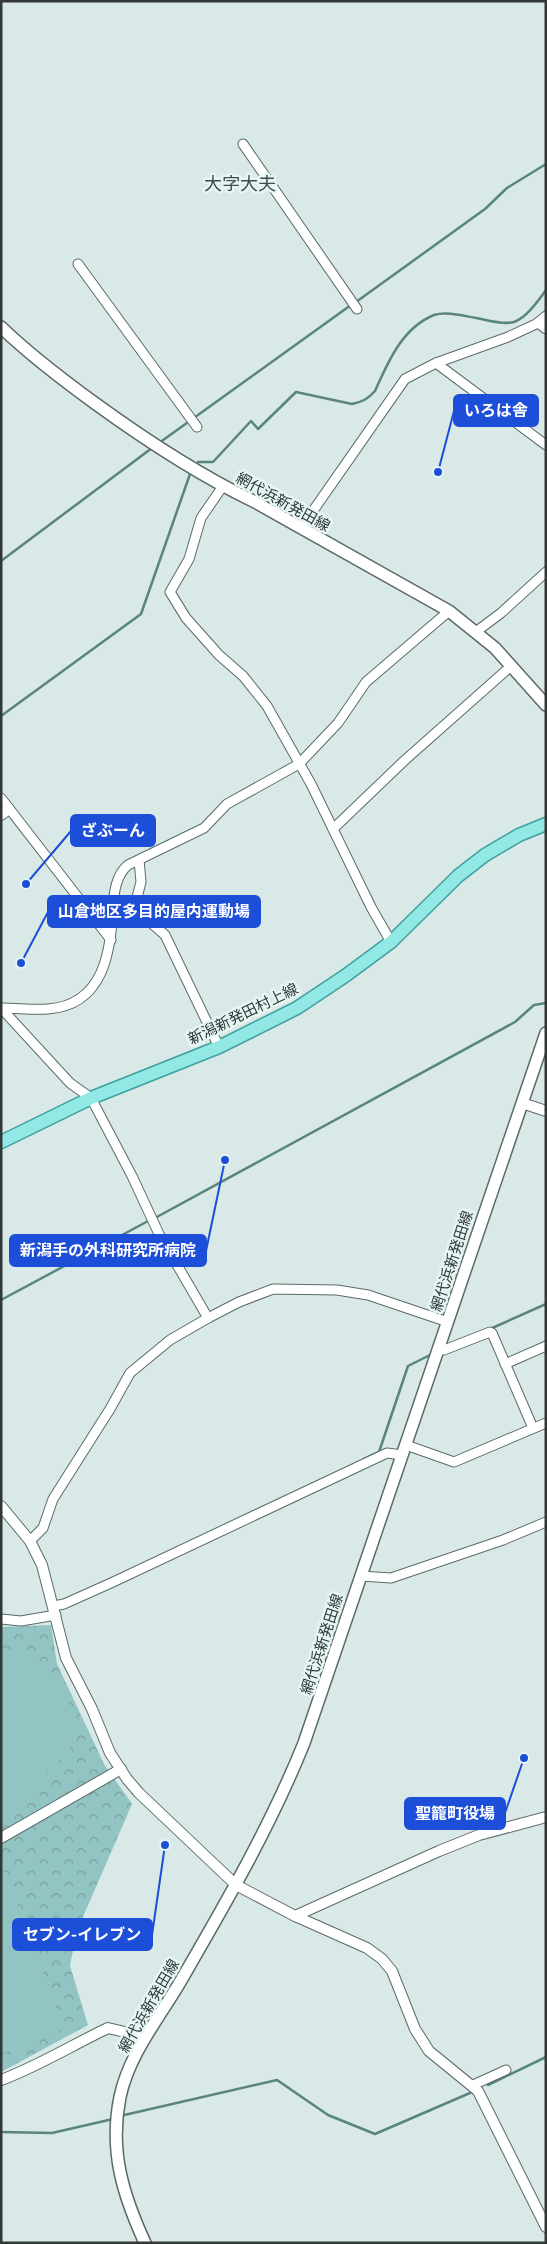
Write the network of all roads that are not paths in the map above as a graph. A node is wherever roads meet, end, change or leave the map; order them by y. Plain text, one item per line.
1 (243, 144) dead end
2 (78, 264) dead end
3 (357, 309) dead end
4 (546, 316) edge
5 (538, 323) junction
6 (1, 327) edge
7 (546, 329) edge
8 (436, 363) junction
9 (197, 427) dead end
10 (546, 445) edge
11 (223, 486) junction
12 (301, 528) junction
13 (546, 572) edge
14 (449, 611) junction
15 (477, 631) junction
16 (511, 666) junction
17 (546, 705) edge
18 (299, 764) junction
19 (1, 798) edge
20 (5, 812) edge
21 (546, 824) edge
22 (333, 829) junction
23 (139, 860) junction
24 (111, 940) junction
25 (391, 942) junction
26 (1, 1008) edge
27 (546, 1034) edge
28 (219, 1047) junction
29 (90, 1098) junction
30 (522, 1103) junction
31 (546, 1111) edge
32 (1, 1142) edge
33 (208, 1318) junction
34 (448, 1322) junction
35 (546, 1346) edge
36 (439, 1349) junction
37 (505, 1364) junction
38 (546, 1423) edge
39 (533, 1428) junction
40 (404, 1450) junction
41 (1, 1506) edge
42 (546, 1522) edge
43 (30, 1541) junction
44 (361, 1576) junction
45 (55, 1611) junction
46 (1, 1619) edge
47 (121, 1769) junction
48 (546, 1817) edge
49 (1, 1838) edge
50 (236, 1885) junction
51 (295, 1916) junction
52 (146, 2038) junction
53 (506, 2070) dead end
54 (1, 2080) edge
55 (473, 2085) junction
56 (546, 2227) edge
57 (146, 2243) edge

1 - 3 street
2 - 9 street
4 - 5 street
5 - 7 street
5 - 8 street
6 - 11 main road, 網代浜新発田線
8 - 10 street
8 - 12 street
11 - 12 main road, 網代浜新発田線
11 - 18 street
12 - 14 main road, 網代浜新発田線
13 - 15 street
14 - 15 main road, 網代浜新発田線
14 - 18 street
15 - 16 main road, 網代浜新発田線
16 - 17 main road, 網代浜新発田線
16 - 22 street
18 - 22 street
18 - 23 street
19 - 20 street
20 - 24 street
21 - 25 main road, 新潟新発田村上線
22 - 25 street
23 - 24 street
23 - 28 street
24 - 26 street
25 - 28 main road, 新潟新発田村上線
26 - 29 street
27 - 30 main road, 網代浜新発田線
28 - 29 main road, 新潟新発田村上線
29 - 32 main road, 新潟新発田村上線
29 - 33 street
30 - 31 street
30 - 34 main road, 網代浜新発田線
33 - 34 street
33 - 43 street
34 - 36 main road, 網代浜新発田線
35 - 37 street
36 - 37 street
36 - 40 main road, 網代浜新発田線
37 - 39 street
38 - 39 street
39 - 40 street
40 - 44 main road, 網代浜新発田線
40 - 45 street
41 - 43 street
42 - 44 street
43 - 45 street
44 - 50 main road, 網代浜新発田線
45 - 46 street
45 - 47 street
47 - 49 street
47 - 50 street
48 - 51 street
50 - 51 street
50 - 52 main road, 網代浜新発田線
51 - 55 street
52 - 54 street
52 - 57 main road, 網代浜新発田線
53 - 55 street
55 - 56 street

